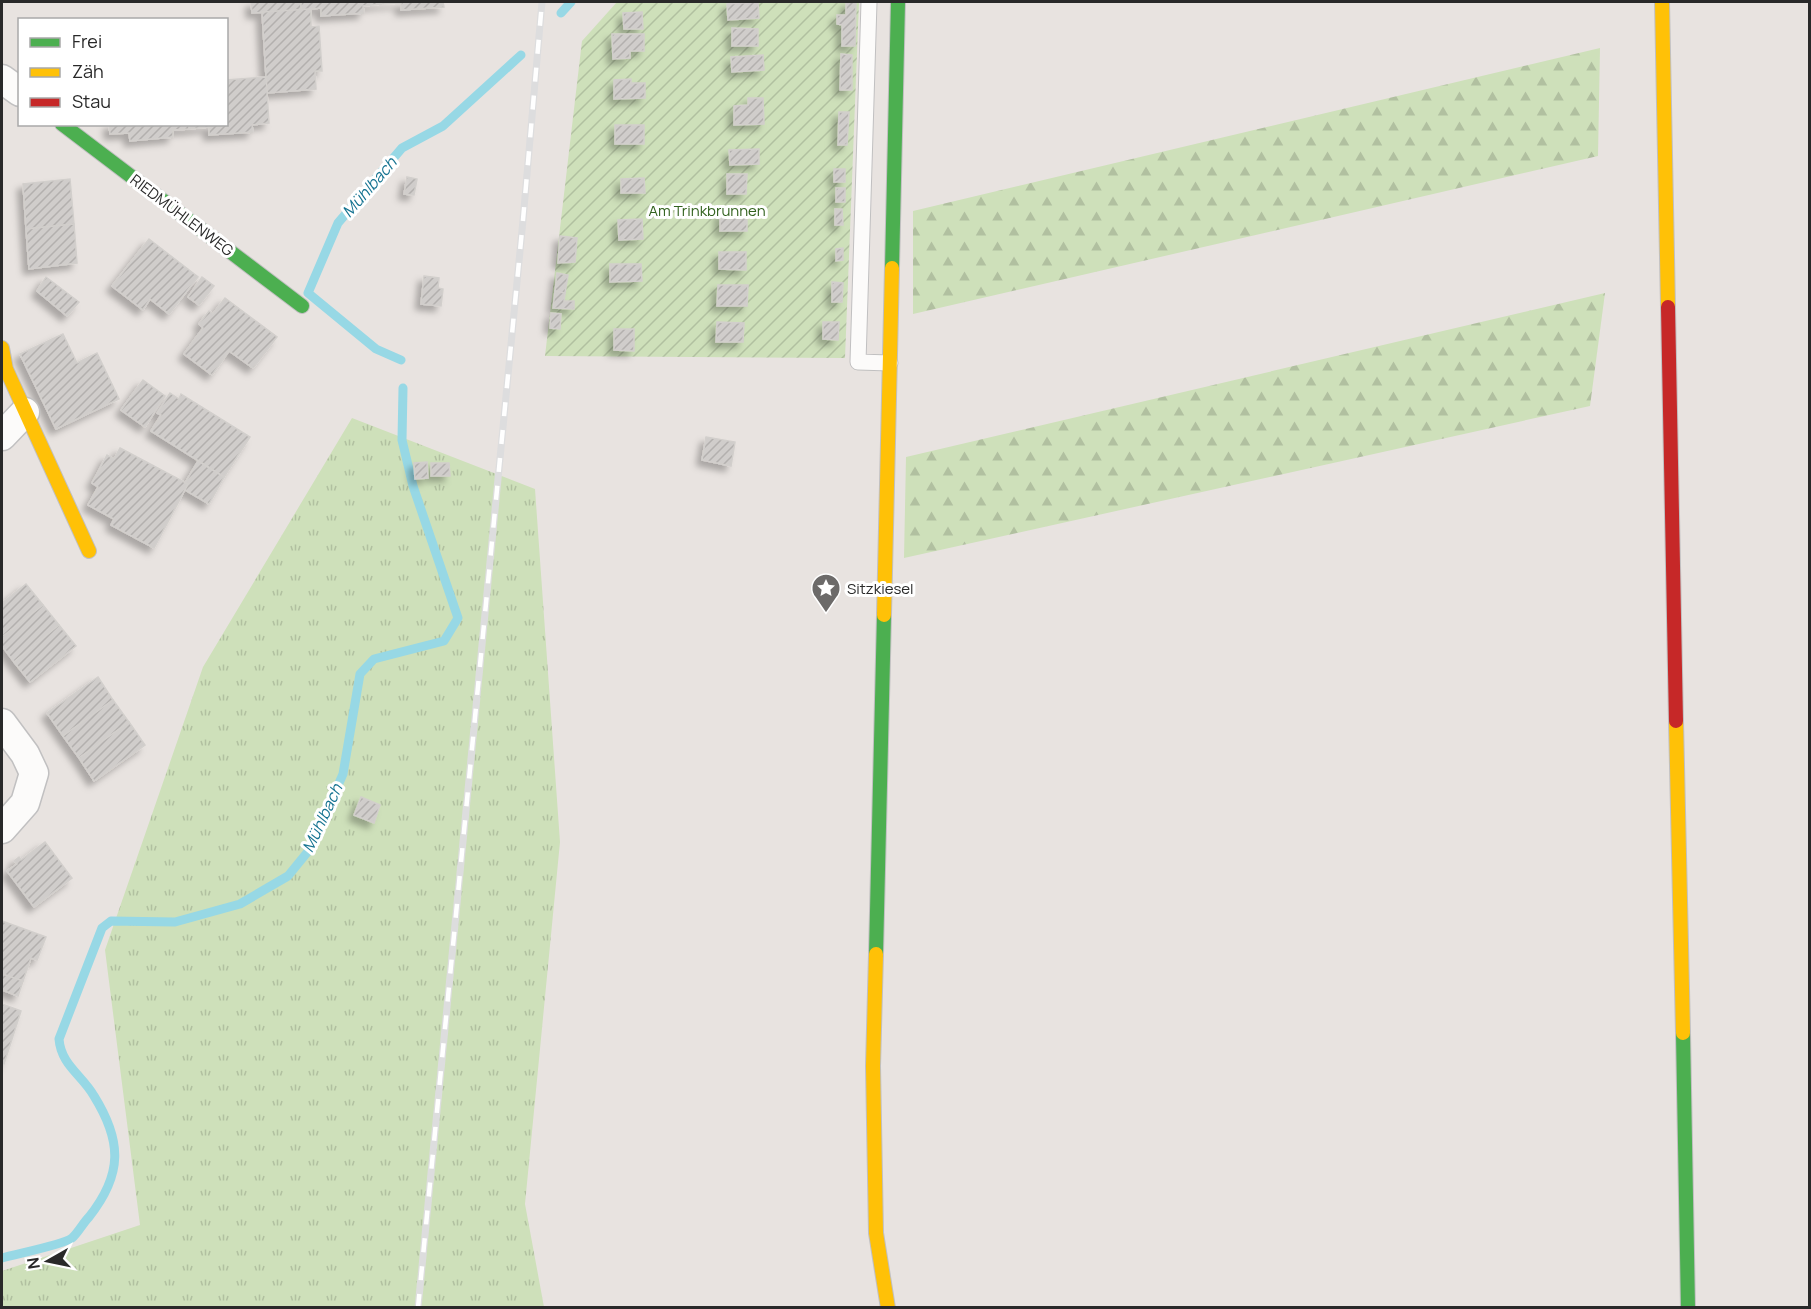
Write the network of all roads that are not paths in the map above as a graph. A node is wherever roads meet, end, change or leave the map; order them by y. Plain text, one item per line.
1 (869, 2) edge
2 (898, 2) edge
3 (1662, 2) edge
4 (2, 79) edge
5 (18, 91) edge
6 (65, 126) edge
7 (302, 306) dead end
8 (2, 348) edge
9 (890, 363) junction
10 (25, 412) junction
11 (2, 436) edge
12 (89, 551) dead end
13 (2, 723) edge
14 (2, 829) edge
15 (888, 1308) edge
16 (1688, 1308) edge

1 - 9 lane
2 - 9 street
3 - 16 street
4 - 5 street
6 - 7 street, RIEDMÜHLENWEG
8 - 10 street
9 - 15 street
10 - 11 street
10 - 12 street
13 - 14 street

